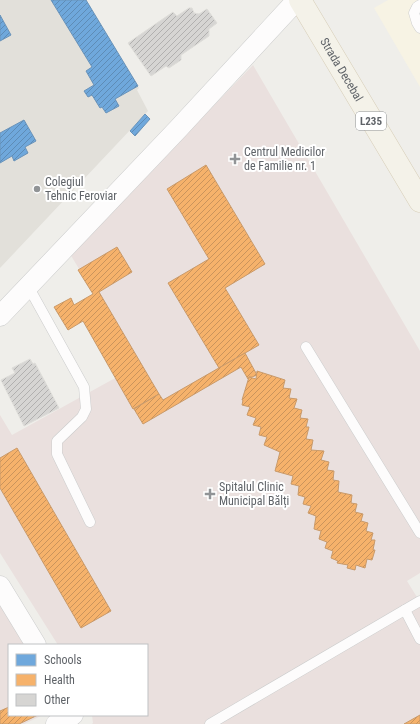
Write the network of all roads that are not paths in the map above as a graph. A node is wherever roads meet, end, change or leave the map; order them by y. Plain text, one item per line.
1 (297, 0) edge
2 (300, 0) edge
3 (420, 5) edge
4 (420, 28) edge
5 (398, 166) junction
6 (419, 179) dead end
7 (420, 201) edge
8 (28, 286) junction
9 (0, 316) edge
10 (306, 347) dead end
11 (90, 522) dead end
12 (420, 533) edge
13 (0, 586) edge
14 (420, 601) edge
15 (405, 610) junction
16 (420, 640) edge
17 (35, 644) edge
18 (71, 716) edge
19 (74, 716) edge
20 (56, 724) edge
21 (80, 724) edge
22 (210, 724) edge

1 - 8 street
2 - 5 main road, Strada Decebal / L235
3 - 4 lane
5 - 6 lane
5 - 7 main road, Strada Decebal / L235
8 - 9 street
8 - 11 lane
10 - 12 lane
13 - 17 street
14 - 15 lane
15 - 16 lane
15 - 22 lane
18 - 20 street
19 - 21 lane

